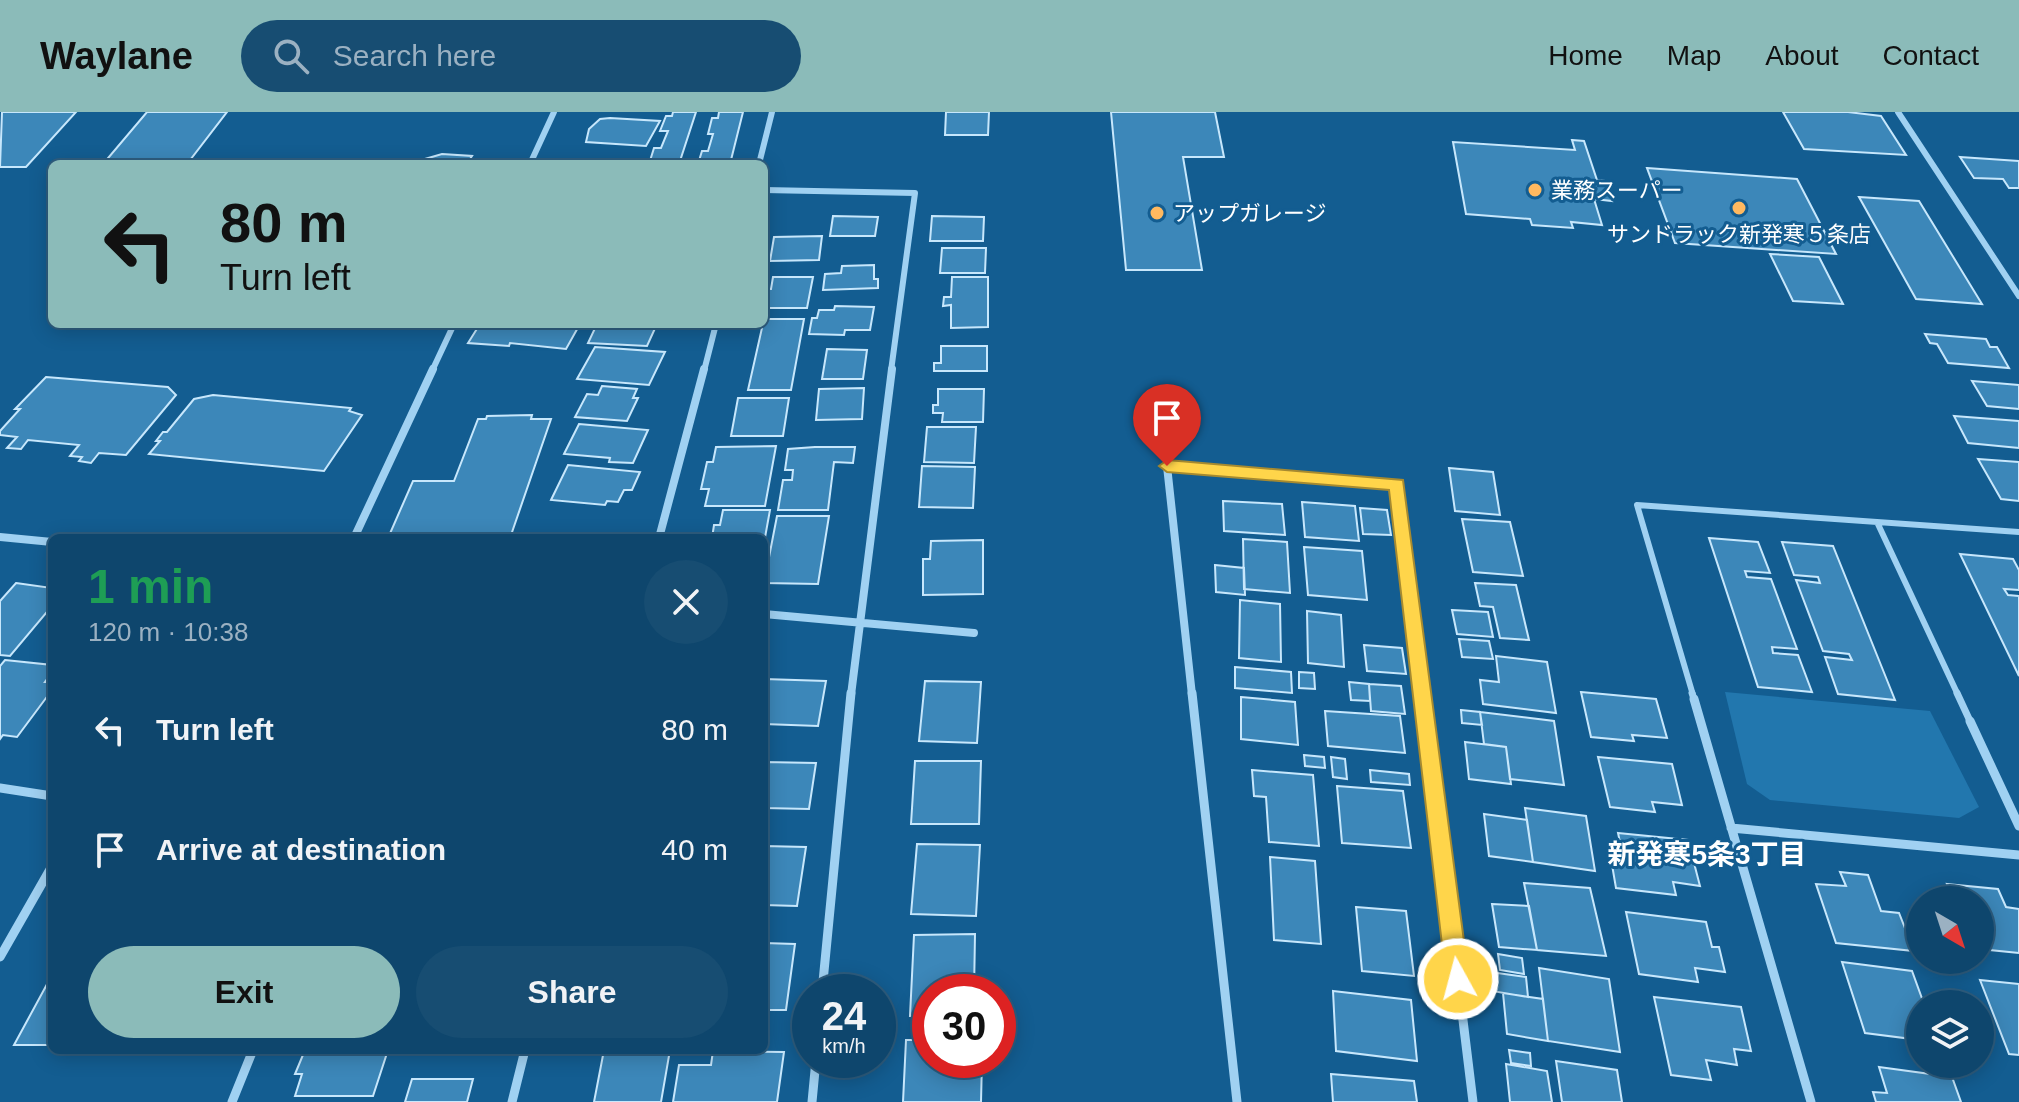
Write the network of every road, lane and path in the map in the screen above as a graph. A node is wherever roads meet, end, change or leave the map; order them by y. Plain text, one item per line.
1 (554, 112) edge
2 (772, 112) edge
3 (1898, 112) edge
4 (532, 160) edge
5 (760, 160) edge
6 (768, 190) edge
7 (2019, 296) edge
8 (452, 328) edge
9 (715, 328) edge
10 (1877, 522) junction
11 (2019, 532) edge
12 (356, 534) edge
13 (660, 534) edge
14 (0, 537) edge
15 (48, 542) edge
16 (768, 614) edge
17 (858, 622) junction
18 (974, 633) dead end
19 (1694, 699) joint
20 (1970, 721) joint
21 (0, 788) edge
22 (48, 795) edge
23 (2019, 826) edge
24 (1731, 828) junction
25 (2019, 855) edge
26 (48, 873) edge
27 (0, 957) edge
28 (824, 974) edge
29 (251, 1054) edge
30 (524, 1054) edge
31 (814, 1078) edge
32 (232, 1102) edge
33 (512, 1102) edge
34 (812, 1102) edge
35 (1237, 1102) edge
36 (1473, 1102) edge
37 (1811, 1102) edge

1 - 4 street
2 - 5 street
3 - 7 street
6 - 17 street
8 - 12 street
9 - 13 street
10 - 11 lane
10 - 19 lane
10 - 20 lane
14 - 15 street
16 - 17 street
17 - 18 street
17 - 28 street
19 - 24 street
20 - 23 street
21 - 22 street
24 - 25 street
24 - 37 street
26 - 27 street
29 - 32 street
30 - 33 street
31 - 34 street
35 - 36 street

